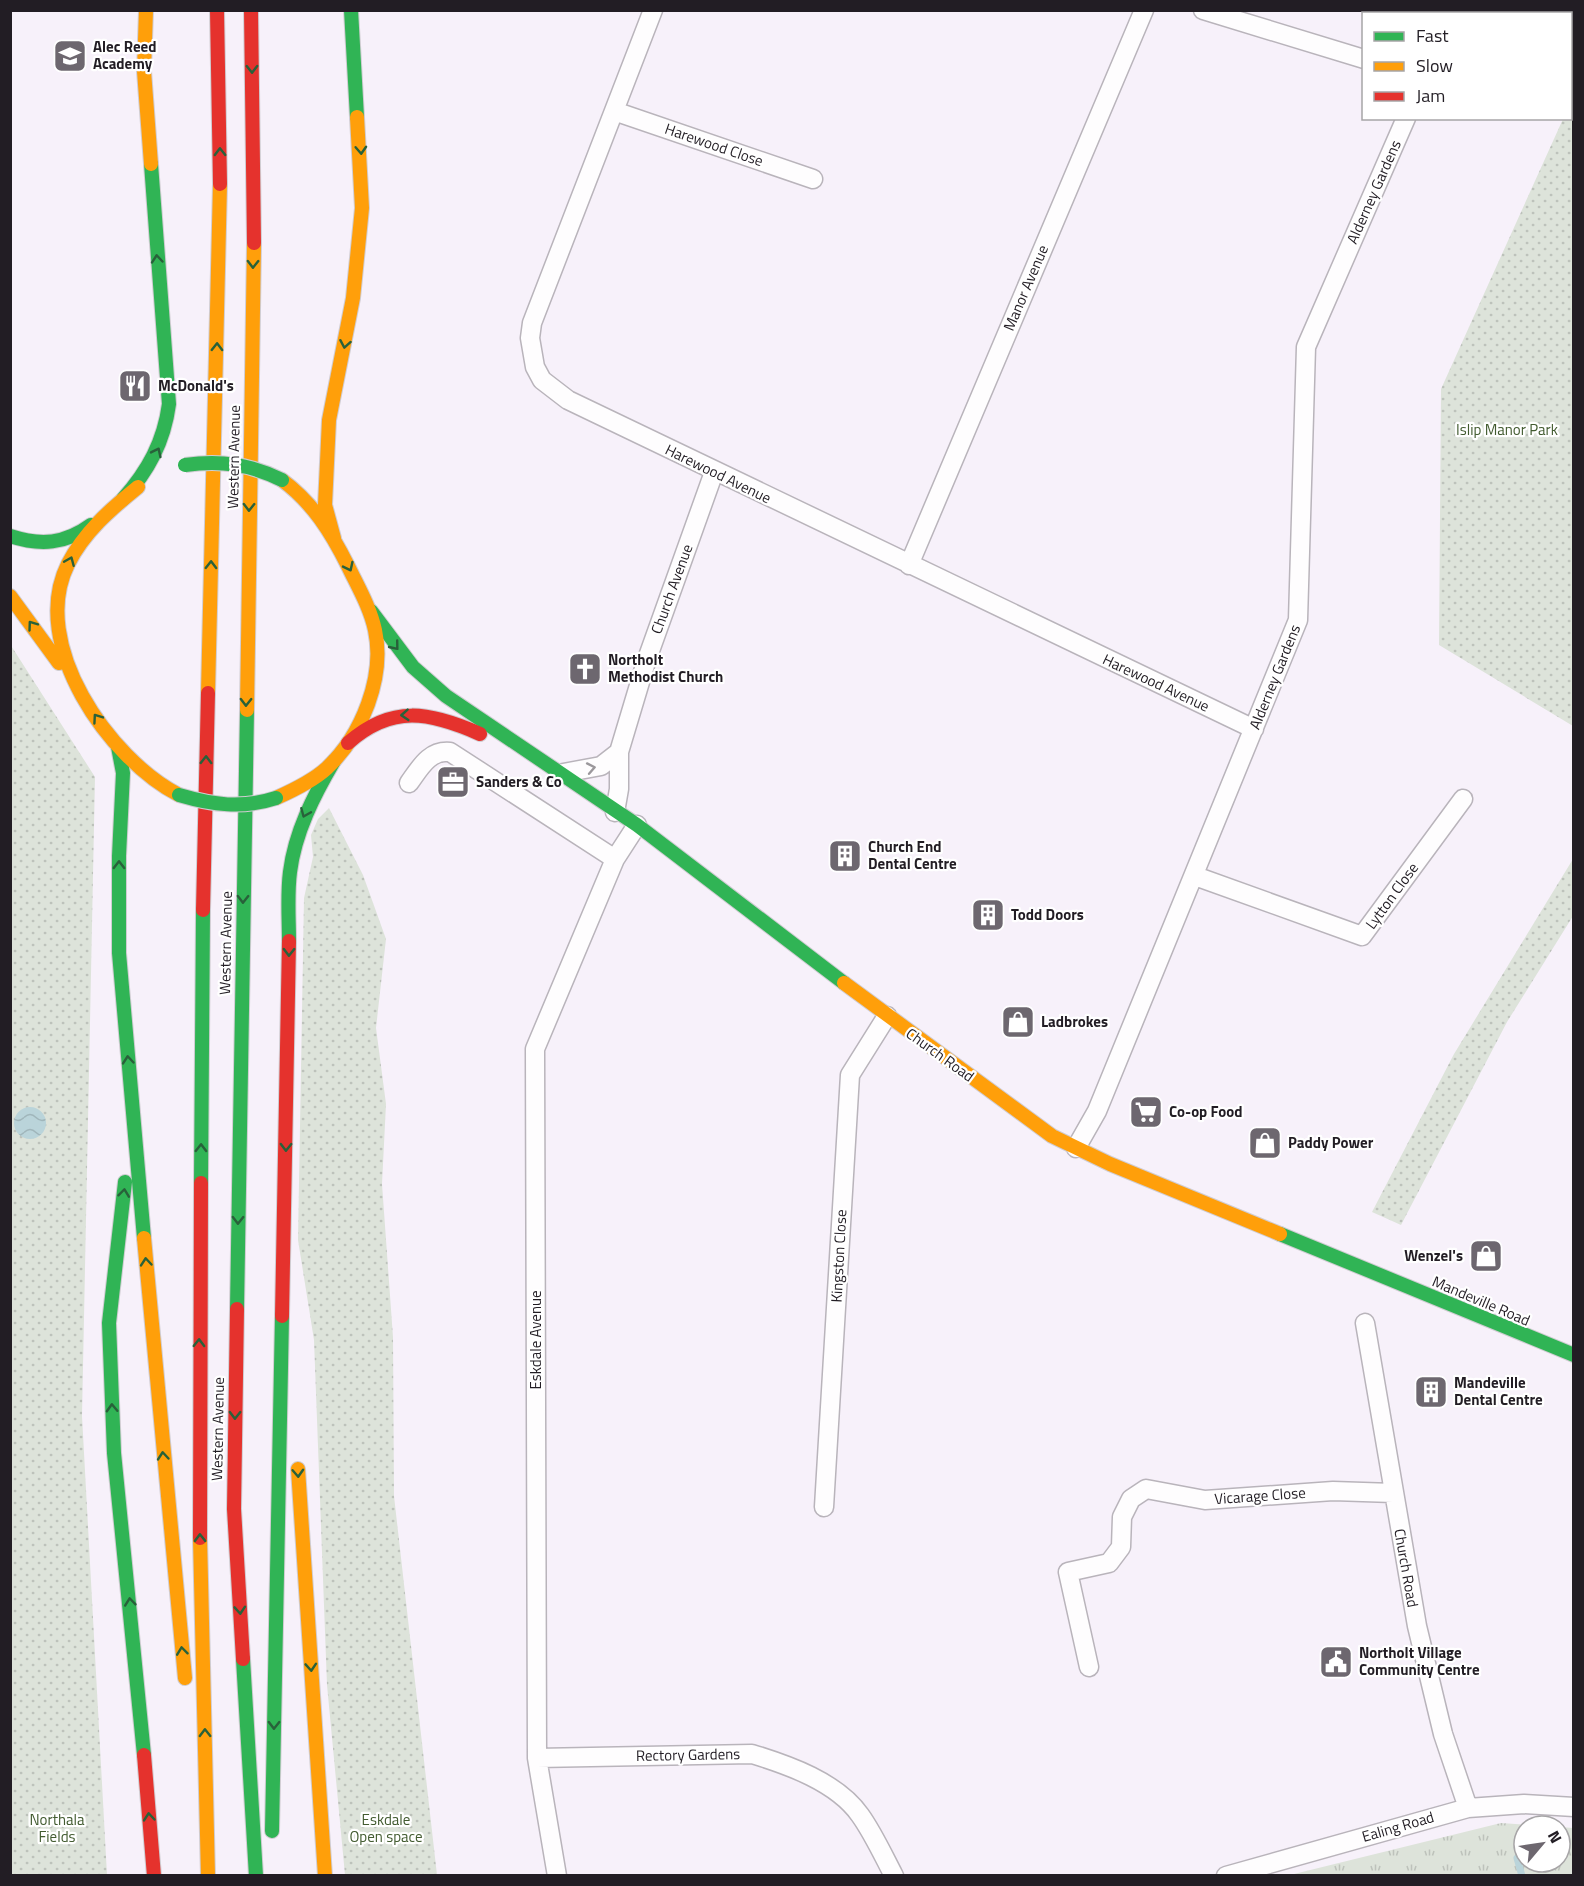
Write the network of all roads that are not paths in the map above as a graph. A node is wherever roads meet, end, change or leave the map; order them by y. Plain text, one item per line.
1 (146, 10) edge
2 (217, 10) edge
3 (251, 10) edge
4 (351, 10) edge
5 (358, 10) edge
6 (653, 10) edge
7 (1144, 10) edge
8 (1203, 10) edge
9 (354, 39) junction
10 (1362, 58) edge
11 (614, 111) junction
12 (1405, 120) edge
13 (813, 179) dead end
14 (714, 472) junction
15 (123, 499) junction
16 (101, 517) junction
17 (10, 536) edge
18 (334, 538) junction
19 (909, 565) junction
20 (10, 596) edge
21 (363, 597) junction
22 (77, 688) junction
23 (1254, 729) junction
24 (118, 747) junction
25 (345, 747) junction
26 (619, 752) junction
27 (334, 762) junction
28 (551, 769) junction
29 (409, 783) dead end
30 (1463, 799) dead end
31 (615, 812) junction
32 (637, 825) junction
33 (615, 859) junction
34 (1195, 876) junction
35 (887, 1016) junction
36 (133, 1118) junction
37 (1076, 1148) junction
38 (285, 1246) junction
39 (1377, 1274) joint
40 (1365, 1323) dead end
41 (1574, 1355) edge
42 (295, 1411) dead end
43 (298, 1458) dead end
44 (1393, 1493) junction
45 (824, 1507) dead end
46 (1089, 1667) dead end
47 (187, 1697) dead end
48 (190, 1721) dead end
49 (537, 1758) junction
50 (1574, 1807) edge
51 (1468, 1808) junction
52 (272, 1840) dead end
53 (154, 1875) edge
54 (208, 1875) edge
55 (256, 1875) edge
56 (325, 1875) edge
57 (557, 1875) edge
58 (894, 1875) edge
59 (1226, 1875) edge

15 -> 1 main road
54 -> 2 main road, Western Avenue
3 -> 55 main road, Western Avenue
4 - 9 main road
5 - 9 main road
6 - 11 street, Harewood Avenue
7 - 19 street, Manor Avenue
8 - 10 street
9 -> 18 main road
11 - 13 street, Harewood Close
11 - 14 street, Harewood Avenue
12 - 23 street, Alderney Gardens
14 - 19 street, Harewood Avenue
14 - 26 street, Church Avenue
15 - 16 main road
15 - 18 main road, bridge
16 - 17 main road
22 -> 16 main road
18 -> 21 main road
19 - 23 street, Harewood Avenue
22 -> 20 main road
21 - 25 main road
21 -> 28 main road
24 -> 22 main road
23 - 34 street, Alderney Gardens
24 - 27 main road, bridge
36 -> 24 main road
25 - 27 main road
28 -> 25 main road
28 -> 26 street
26 - 31 street, Church Avenue
27 -> 38 main road
28 - 31 main road, Church Road
29 - 33 street
30 - 34 street, Lytton Close
31 - 32 main road, Church Road
32 - 33 street, Eskdale Avenue
32 - 35 main road, Church Road
33 - 49 street, Eskdale Avenue
34 - 37 street, Alderney Gardens
35 - 37 main road, Church Road
35 - 45 street, Kingston Close
47 -> 36 main road
53 -> 36 main road
37 - 39 main road, Church Road
38 - 42 main road
38 -> 52 main road
39 - 41 main road, Mandeville Road
40 - 44 street, Church Road
43 -> 56 main road
44 - 46 street, Vicarage Close
44 - 51 street, Church Road
48 - 54 main road
49 - 57 street, Eskdale Avenue
49 - 58 street, Rectory Gardens
50 - 51 street, Ealing Road
51 - 59 street, Ealing Road

